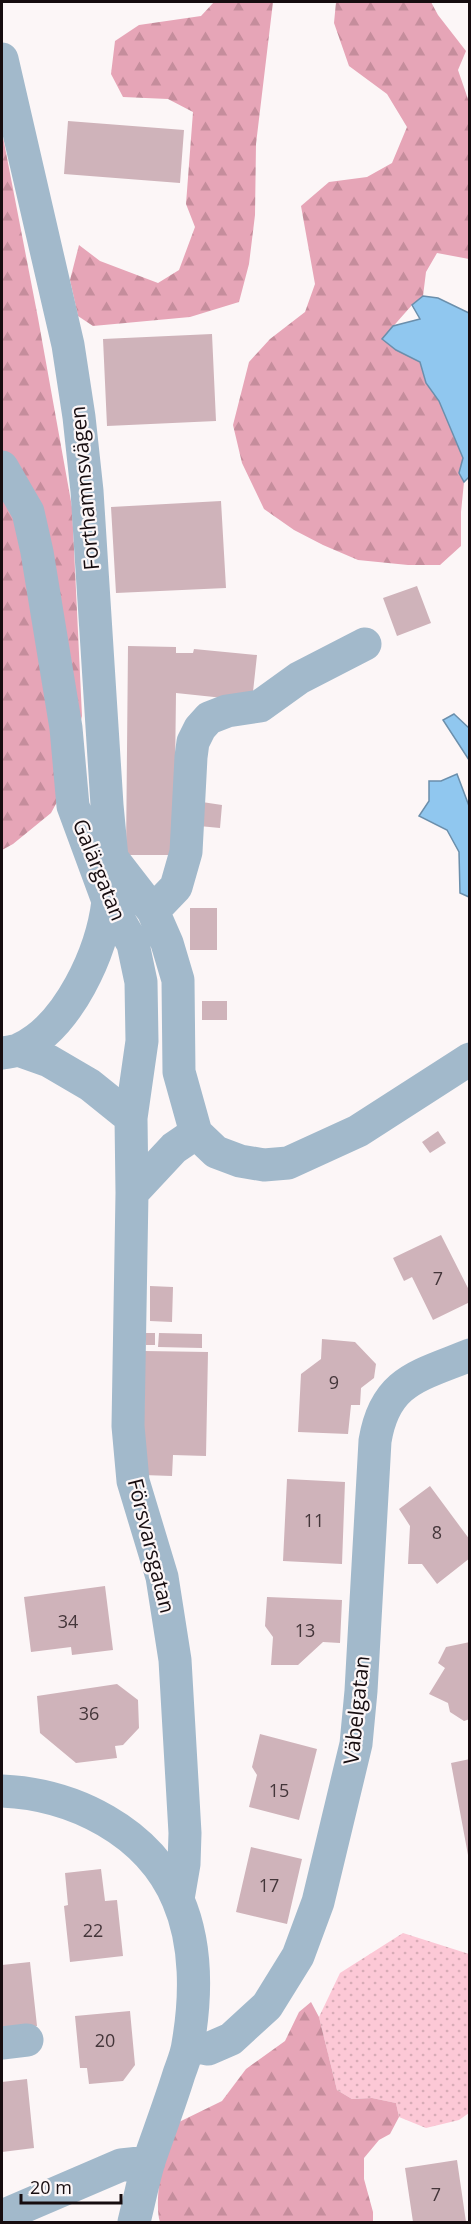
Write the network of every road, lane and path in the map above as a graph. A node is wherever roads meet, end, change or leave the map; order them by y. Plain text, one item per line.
1 (2, 59) edge
2 (2, 467) edge
3 (365, 644) dead end
4 (108, 901) junction
5 (153, 911) junction
6 (10, 1052) edge
7 (470, 1059) edge
8 (131, 1118) junction
9 (196, 1133) junction
10 (132, 1192) junction
11 (470, 1355) edge
12 (2, 1791) edge
13 (178, 1899) junction
14 (188, 2045) junction
15 (149, 2162) junction
16 (2, 2216) edge
17 (134, 2223) edge

1 - 5 street, Forthamnsvägen
2 - 4 street, Galärgatan
3 - 5 street, Galärgatan
4 - 6 street
4 - 8 street, Galärgatan
5 - 9 street, Galärgatan
6 - 8 street
7 - 9 street
8 - 10 street, Galärgatan
9 - 10 street
10 - 13 street, Försvarsgatan
11 - 14 street, Väbelgatan
12 - 13 street, Försvarsgatan
13 - 14 street, Försvarsgatan
14 - 15 street, Försvarsgatan
15 - 16 street
15 - 17 street, Försvarsgatan

